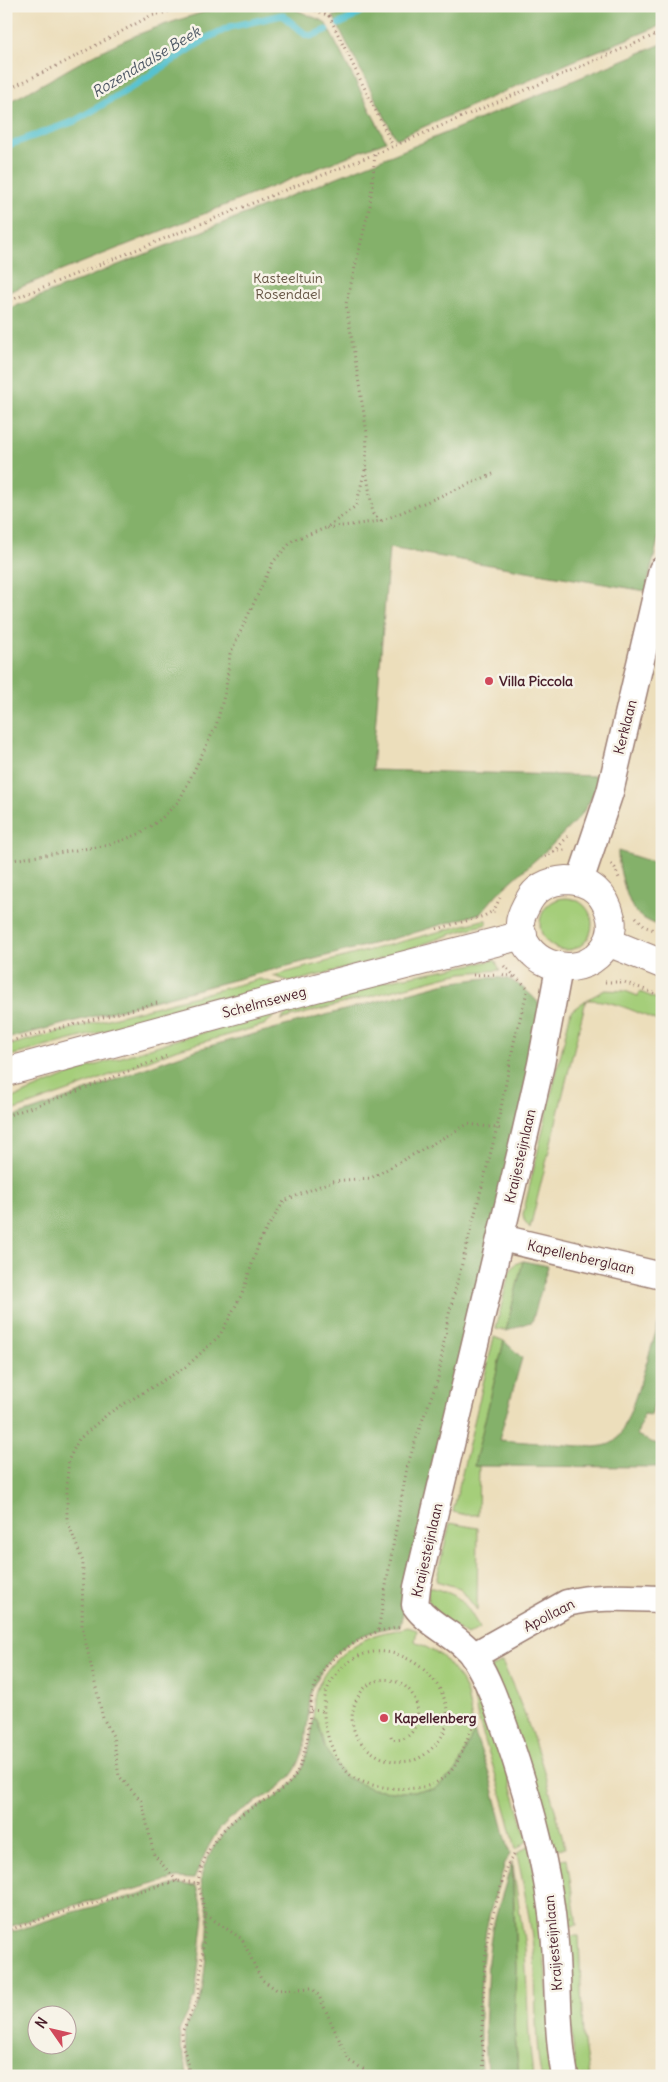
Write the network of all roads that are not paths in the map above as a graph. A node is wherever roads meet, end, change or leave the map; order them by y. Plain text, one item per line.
1 (662, 570) edge
2 (580, 881) junction
3 (523, 934) junction
4 (608, 942) junction
5 (662, 964) edge
6 (559, 968) junction
7 (6, 1072) edge
8 (501, 1238) junction
9 (662, 1276) edge
10 (662, 1599) edge
11 (473, 1656) junction
12 (565, 2076) edge

1 - 2 street, Kerklaan
2 - 3 main road
2 - 4 main road
3 - 6 main road
3 - 7 main road, Schelmseweg
4 - 5 main road
4 - 6 main road
6 - 8 street, Kraijesteijnlaan
8 - 9 street, Kapellenberglaan
8 - 11 street, Kraijesteijnlaan
10 - 11 street, Apollaan
11 - 12 street, Kraijesteijnlaan

